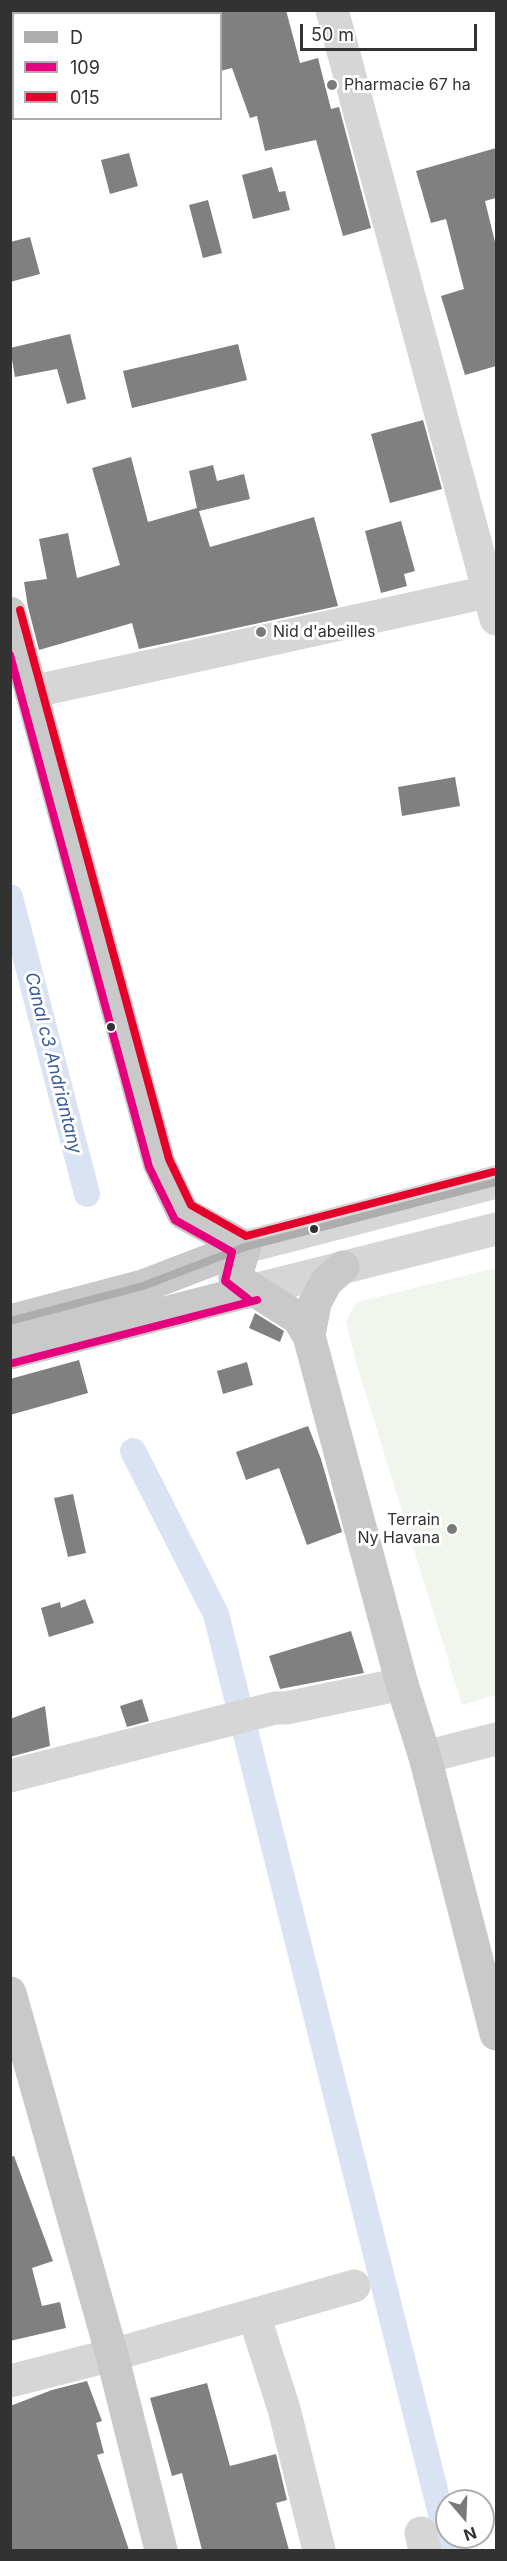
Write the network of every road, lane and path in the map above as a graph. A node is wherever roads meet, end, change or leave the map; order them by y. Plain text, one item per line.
1 (332, 10) edge
2 (492, 606) edge
3 (10, 614) edge
4 (31, 692) junction
5 (496, 1182) edge
6 (496, 1229) edge
7 (245, 1247) junction
8 (343, 1267) junction
9 (254, 1290) junction
10 (10, 1321) edge
11 (309, 1336) junction
12 (10, 1353) edge
13 (402, 1684) junction
14 (496, 1740) edge
15 (425, 1757) junction
16 (10, 1776) edge
17 (10, 1993) edge
18 (496, 2034) edge
19 (354, 2286) dead end
20 (254, 2315) junction
21 (112, 2355) junction
22 (10, 2381) edge
23 (161, 2550) edge
24 (319, 2550) edge

1 - 2 street
2 - 4 street
3 - 4 main road
4 - 7 main road
5 - 7 street
6 - 8 street
7 - 9 main road
7 - 10 main road
8 - 9 street
8 - 11 main road
9 - 11 main road
9 - 12 main road
11 - 13 main road
13 - 15 main road
13 - 16 street
14 - 15 street
15 - 18 main road
17 - 21 main road
19 - 20 street
20 - 21 street
20 - 24 street
21 - 22 street
21 - 23 main road

